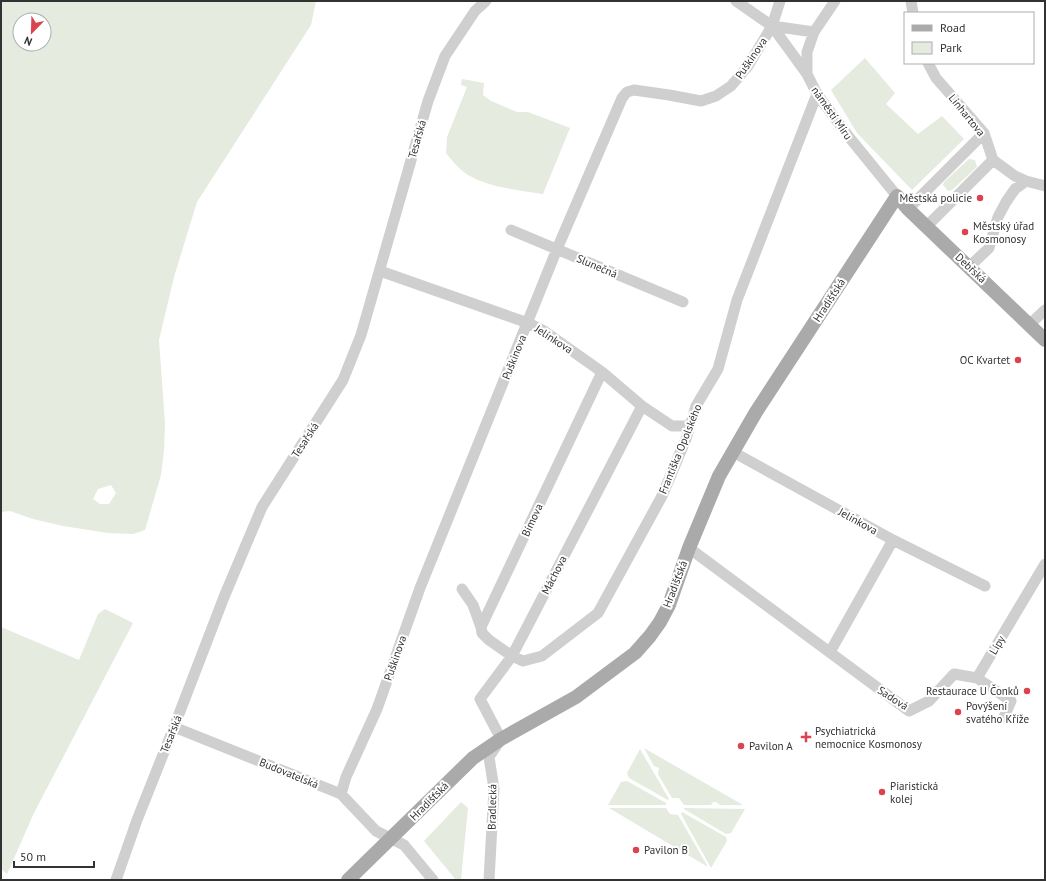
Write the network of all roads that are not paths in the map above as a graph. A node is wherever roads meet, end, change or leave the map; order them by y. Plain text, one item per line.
1 (486, 1) edge
2 (736, 1) edge
3 (780, 1) edge
4 (835, 1) edge
5 (911, 1) edge
6 (913, 12) edge
7 (772, 26) junction
8 (814, 32) junction
9 (929, 64) edge
10 (807, 74) junction
11 (817, 94) junction
12 (984, 133) junction
13 (993, 160) junction
14 (1026, 182) junction
15 (1045, 186) edge
16 (897, 196) junction
17 (908, 209) junction
18 (927, 226) junction
19 (511, 230) dead end
20 (557, 249) junction
21 (969, 267) junction
22 (380, 271) junction
23 (682, 302) dead end
24 (1045, 310) edge
25 (528, 323) junction
26 (1029, 325) junction
27 (1045, 340) edge
28 (602, 372) junction
29 (642, 406) junction
30 (690, 426) junction
31 (733, 452) junction
32 (893, 540) junction
33 (689, 548) junction
34 (1045, 564) edge
35 (985, 586) dead end
36 (462, 590) dead end
37 (481, 627) junction
38 (830, 652) junction
39 (512, 656) junction
40 (978, 678) junction
41 (1004, 717) dead end
42 (174, 727) junction
43 (502, 738) junction
44 (341, 794) junction
45 (391, 838) junction
46 (117, 880) edge
47 (348, 880) edge
48 (433, 880) edge
49 (489, 880) edge

1 - 22 street, Tesařská
2 - 7 street
3 - 7 street
4 - 8 street
5 - 6 street
7 - 8 street
7 - 10 street, náměstí Míru
7 - 20 street, Puškinova
8 - 10 street
9 - 12 street, Linhartova
10 - 11 street, náměstí Míru
11 - 16 street, náměstí Míru
11 - 30 street, Františka Opolského
12 - 13 street, Linhartova
12 - 17 street
13 - 14 street
13 - 18 street
14 - 15 street
14 - 21 street
16 - 17 main road, Debřská
16 - 31 main road, Hradišťská
17 - 18 main road, Debřská
18 - 21 main road, Debřská
19 - 20 street, Slunečná
20 - 23 street, Slunečná
20 - 25 street, Puškinova
21 - 26 main road, Debřská
22 - 25 street, Jelínkova
22 - 42 street, Tesařská
24 - 26 street
25 - 28 street, Jelínkova
25 - 44 street, Puškinova
26 - 27 main road, Debřská
28 - 29 street, Jelínkova
28 - 37 street, Bímova
29 - 30 street, Jelínkova
29 - 39 street, Máchova
30 - 39 street, Františka Opolského
31 - 32 street, Jelínkova
31 - 33 main road, Hradišťská
32 - 35 street, Jelínkova
32 - 38 street
33 - 38 street, Sadová
33 - 43 main road, Hradišťská
34 - 40 street, Lípy
36 - 37 street
37 - 39 street
38 - 40 street, Sadová
39 - 43 street, Máchova
40 - 41 street
42 - 44 street, Budovatelská
42 - 46 street, Tesařská
43 - 45 main road, Hradišťská
43 - 49 street, Bradlecká
44 - 45 street, Budovatelská
45 - 47 main road, Hradišťská
45 - 48 street

